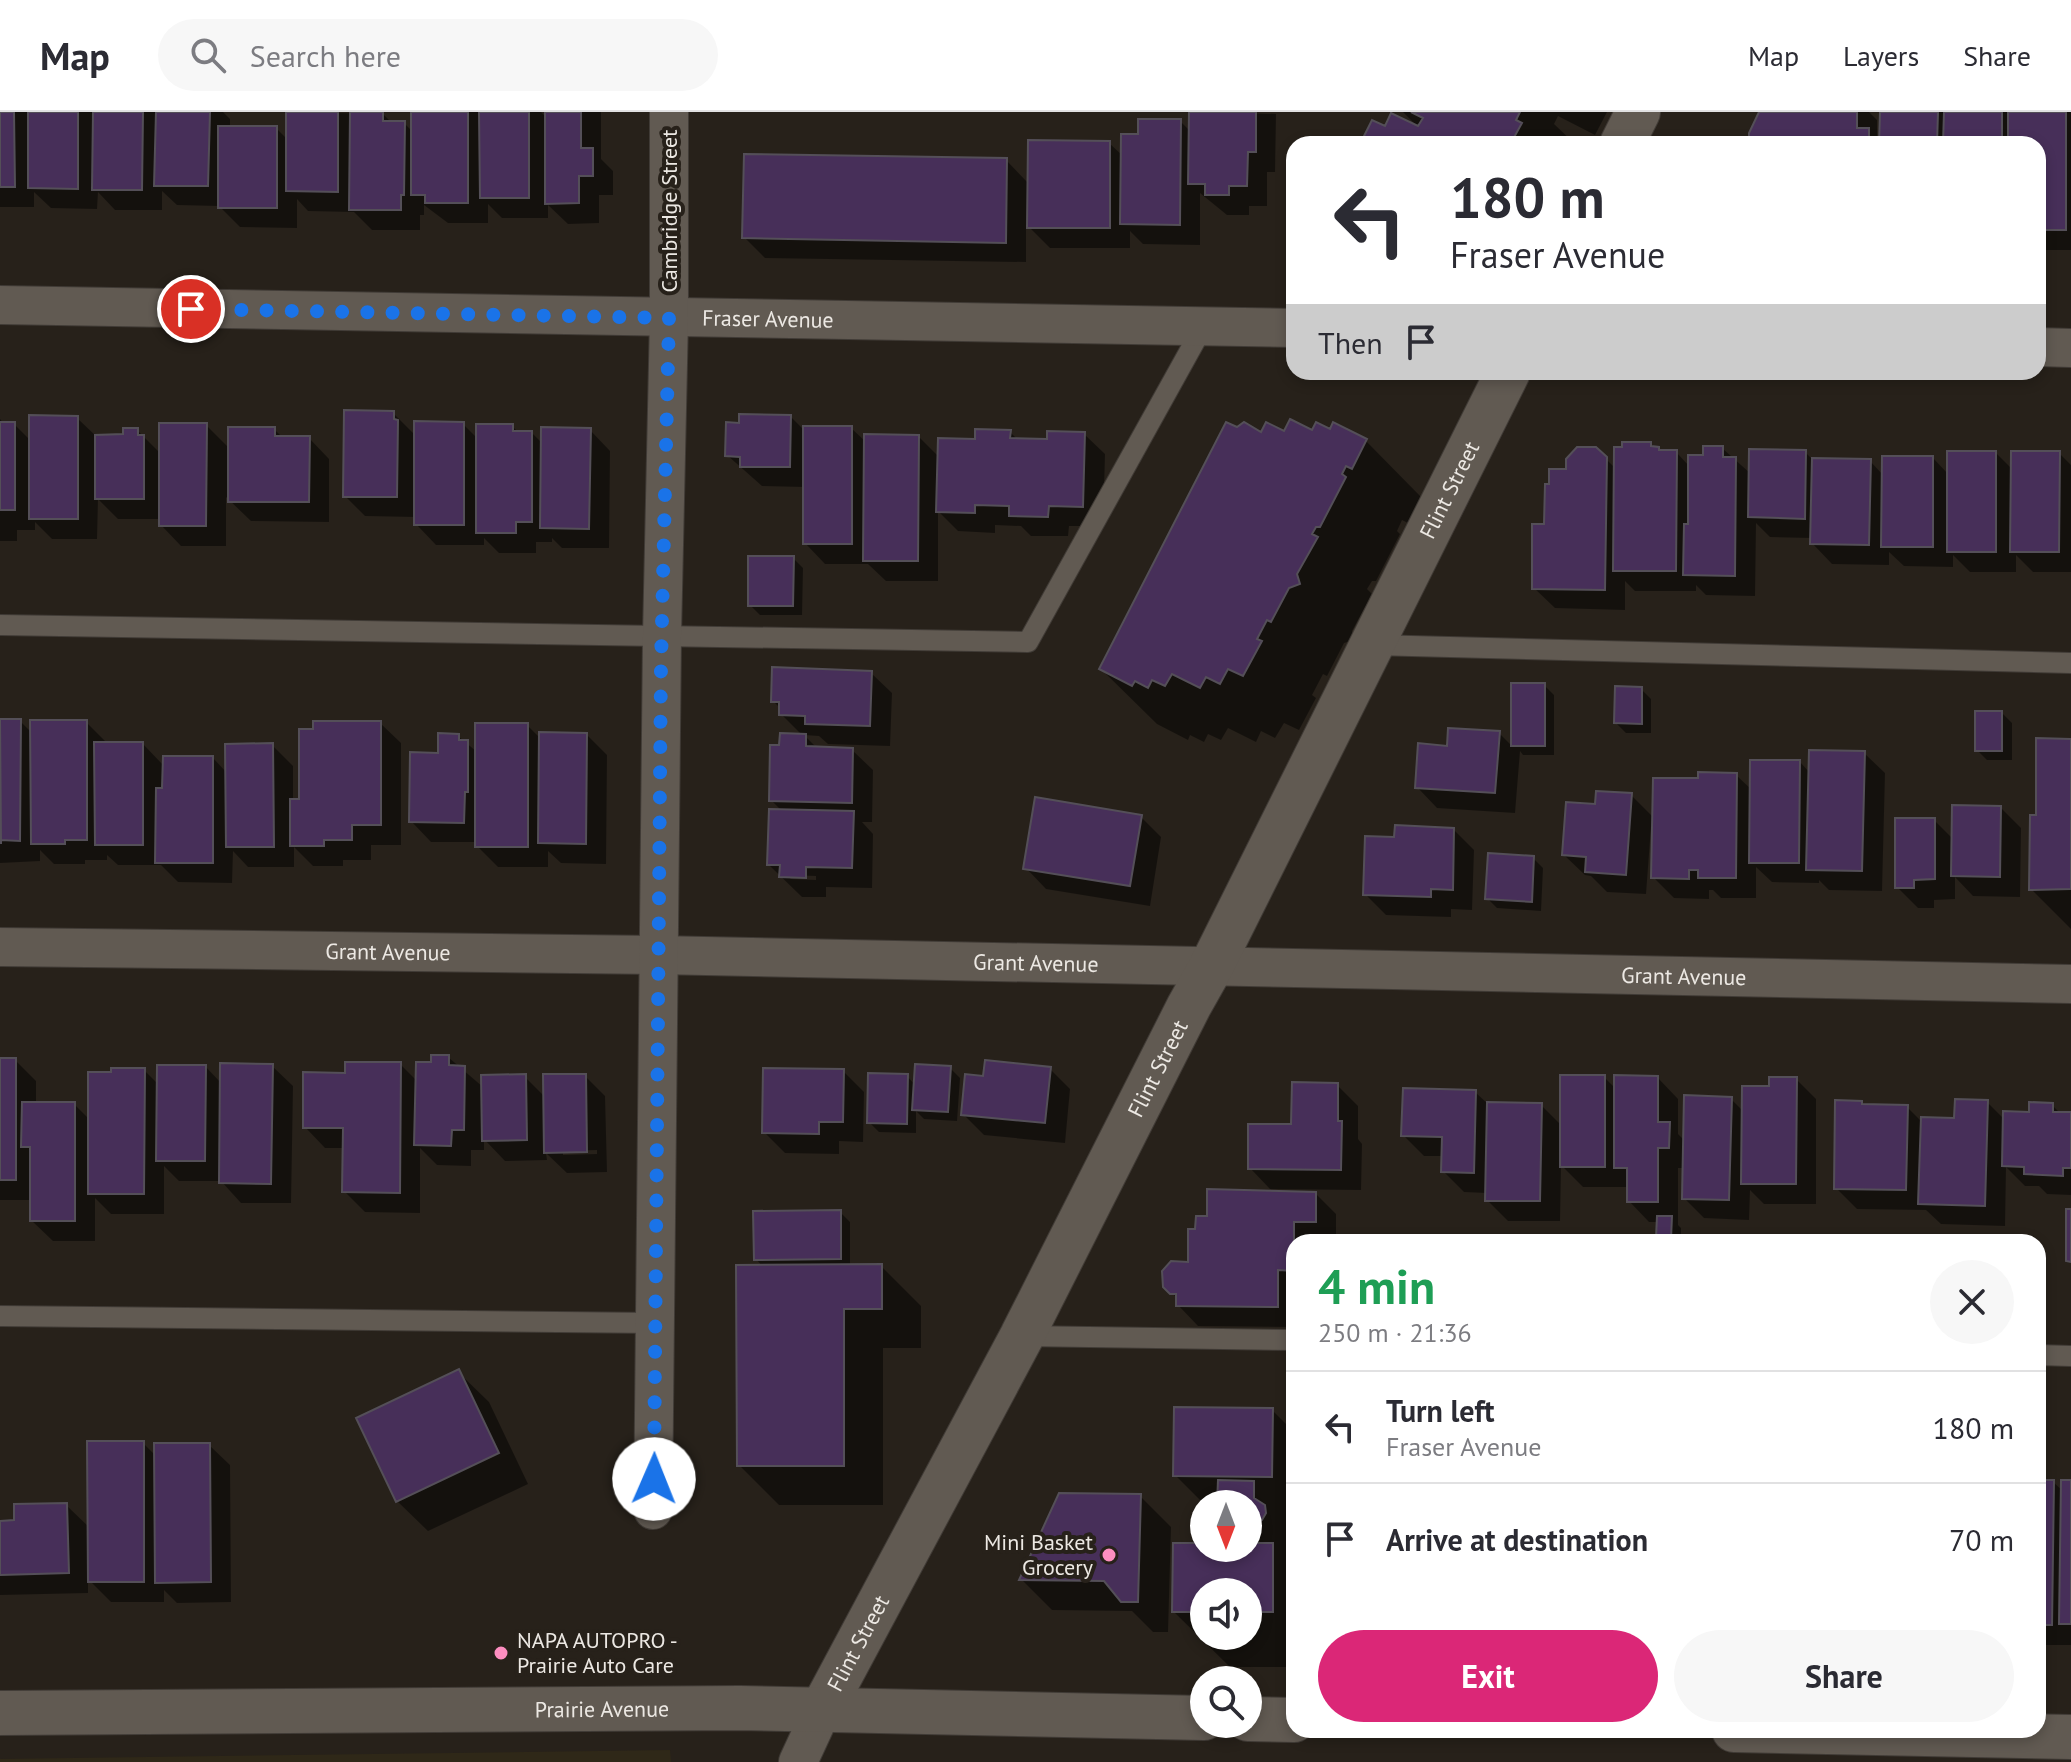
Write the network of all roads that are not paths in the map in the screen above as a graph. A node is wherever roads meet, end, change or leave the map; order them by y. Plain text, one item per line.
1 (669, 112) edge
2 (1638, 112) edge
3 (1626, 136) edge
4 (0, 305) edge
5 (669, 318) junction
6 (1204, 325) junction
7 (1286, 328) edge
8 (2046, 347) edge
9 (2071, 348) edge
10 (1504, 380) edge
11 (0, 625) edge
12 (662, 636) junction
13 (1373, 645) junction
14 (2071, 663) edge
15 (0, 947) edge
16 (658, 955) junction
17 (1211, 967) junction
18 (2071, 984) edge
19 (0, 1316) edge
20 (656, 1323) junction
21 (1022, 1336) junction
22 (1286, 1340) edge
23 (2046, 1355) edge
24 (2071, 1356) edge
25 (653, 1510) dead end
26 (822, 1710) junction
27 (0, 1713) edge
28 (1190, 1718) edge
29 (1262, 1719) edge
30 (1286, 1720) edge
31 (2046, 1736) edge
32 (2071, 1737) edge
33 (798, 1762) edge

1 - 5 street, Cambridge Street
2 - 3 main road
4 - 5 street, Fraser Avenue
5 - 6 street, Fraser Avenue
5 - 12 street, Cambridge Street
6 - 7 street, Fraser Avenue
6 - 12 lane
8 - 9 street
10 - 13 main road, Flint Street
11 - 12 lane
12 - 16 street, Cambridge Street
13 - 14 lane
13 - 17 main road, Flint Street
15 - 16 street, Grant Avenue
16 - 17 street, Grant Avenue
16 - 20 street, Cambridge Street
17 - 18 street, Grant Avenue
17 - 21 main road, Flint Street
19 - 20 lane
20 - 25 street, Cambridge Street
21 - 22 lane
21 - 26 main road, Flint Street
23 - 24 lane
26 - 27 main road, Prairie Avenue
26 - 28 main road, Prairie Avenue
26 - 33 street, Flint Street
29 - 30 main road
31 - 32 main road

